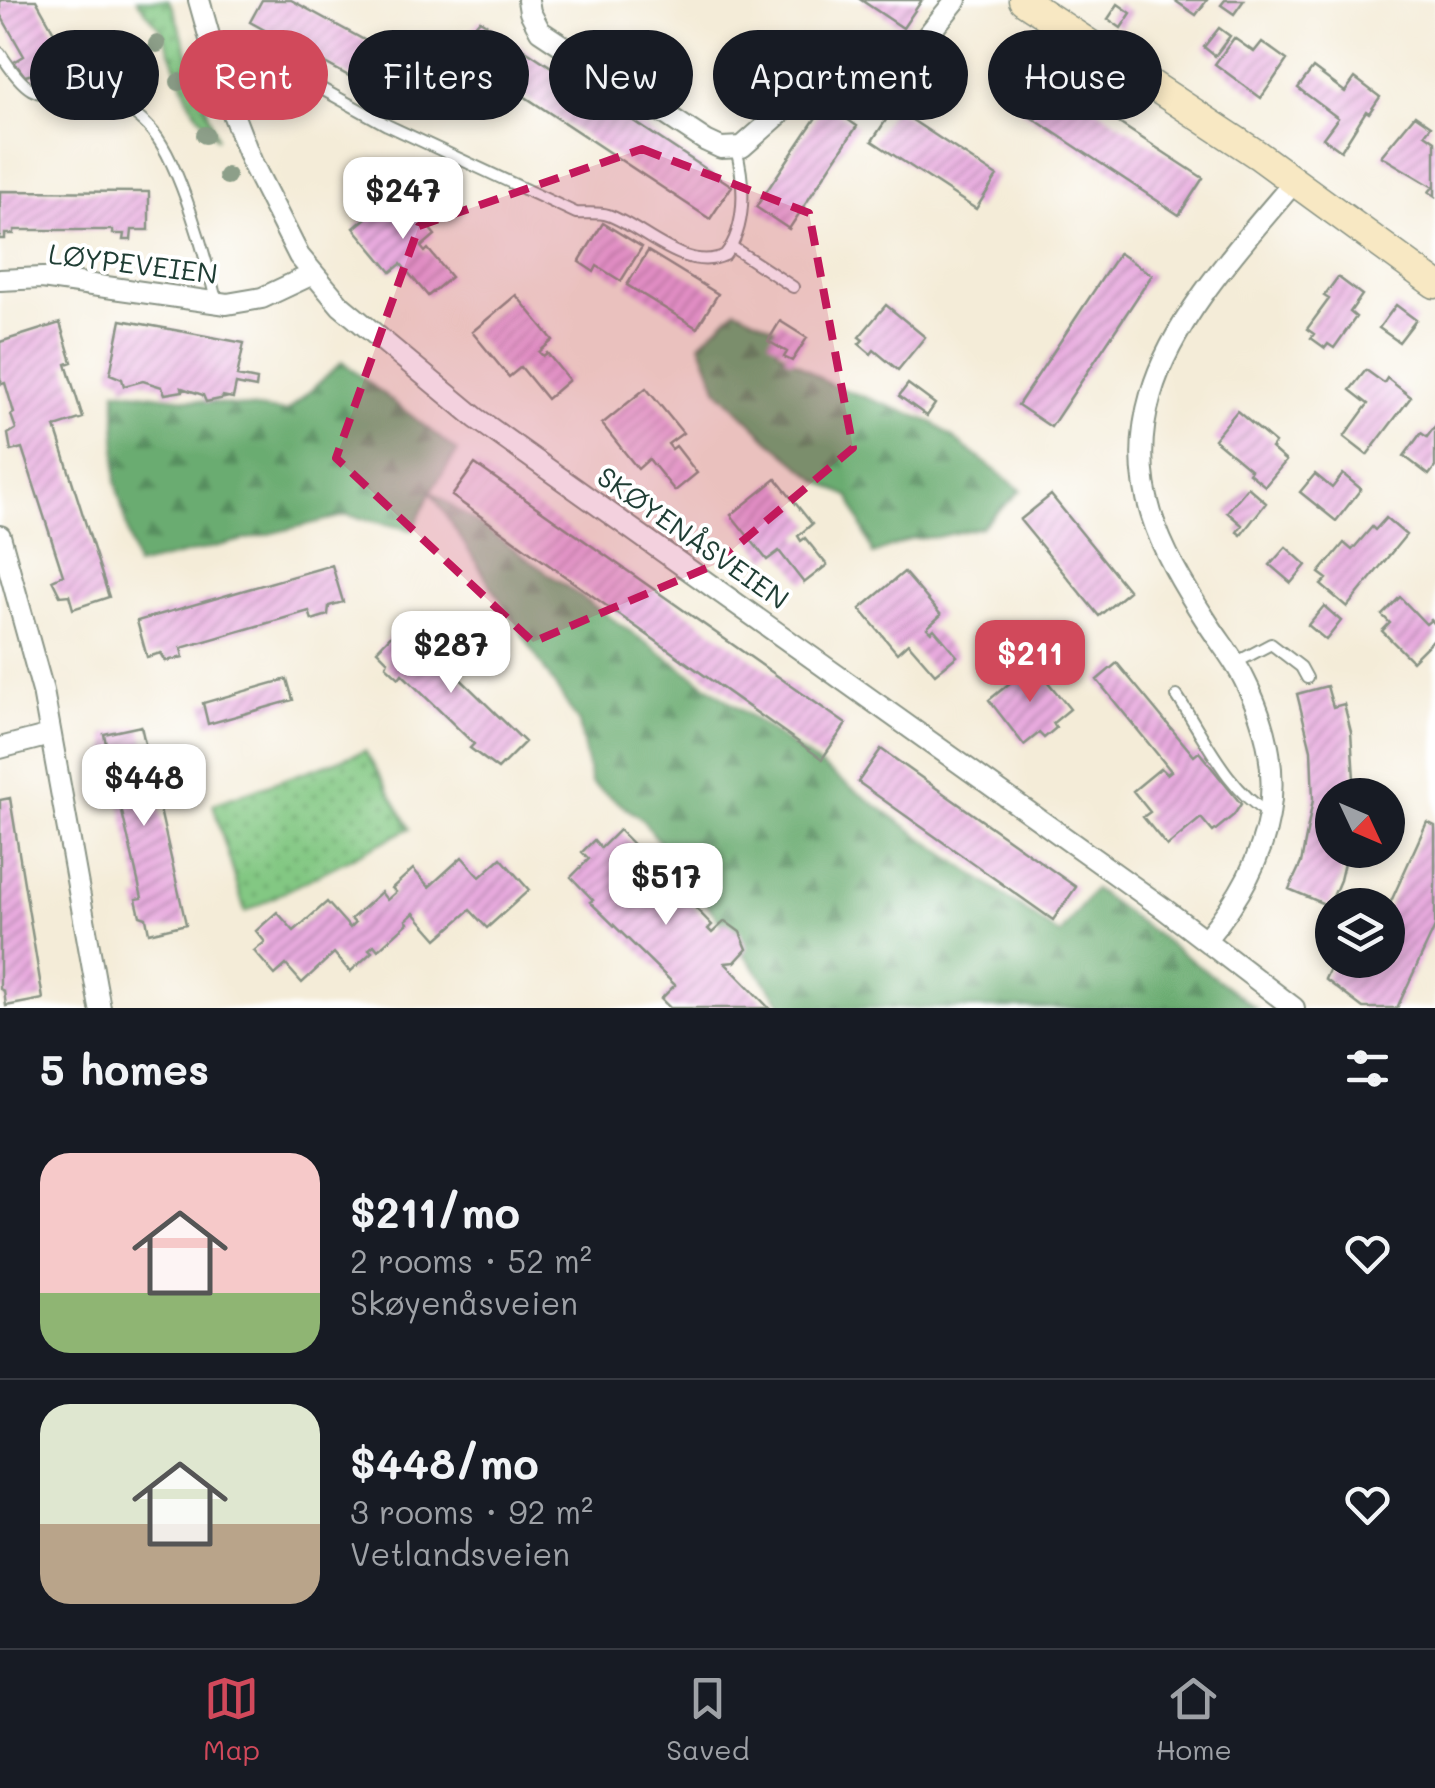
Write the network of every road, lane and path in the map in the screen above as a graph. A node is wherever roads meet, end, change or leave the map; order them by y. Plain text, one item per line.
1 (198, 0) edge
2 (528, 0) edge
3 (956, 0) edge
4 (1023, 0) edge
5 (206, 30) edge
6 (0, 52) edge
7 (328, 92) edge
8 (237, 120) edge
9 (736, 149) junction
10 (1295, 181) junction
11 (732, 246) junction
12 (312, 274) junction
13 (0, 280) edge
14 (1435, 284) edge
15 (793, 288) dead end
16 (216, 304) junction
17 (0, 536) edge
18 (1234, 664) junction
19 (1308, 678) dead end
20 (1177, 696) dead end
21 (50, 734) junction
22 (0, 748) edge
23 (1270, 815) junction
24 (1206, 939) junction
25 (100, 1008) edge
26 (1294, 1008) edge

1 - 5 street, SKØYENÅSVEIEN
2 - 9 street
3 - 9 street
4 - 10 street
6 - 16 lane
7 - 11 lane
8 - 12 street, SKØYENÅSVEIEN
9 - 11 lane
10 - 14 street
10 - 18 street
11 - 15 lane
12 - 16 street, LØYPEVEIEN
12 - 24 street, SKØYENÅSVEIEN
13 - 16 street, LØYPEVEIEN
17 - 21 street
18 - 19 lane
18 - 23 street
20 - 23 lane
21 - 22 street
21 - 25 street
23 - 24 street
24 - 26 street, SKØYENÅSVEIEN

